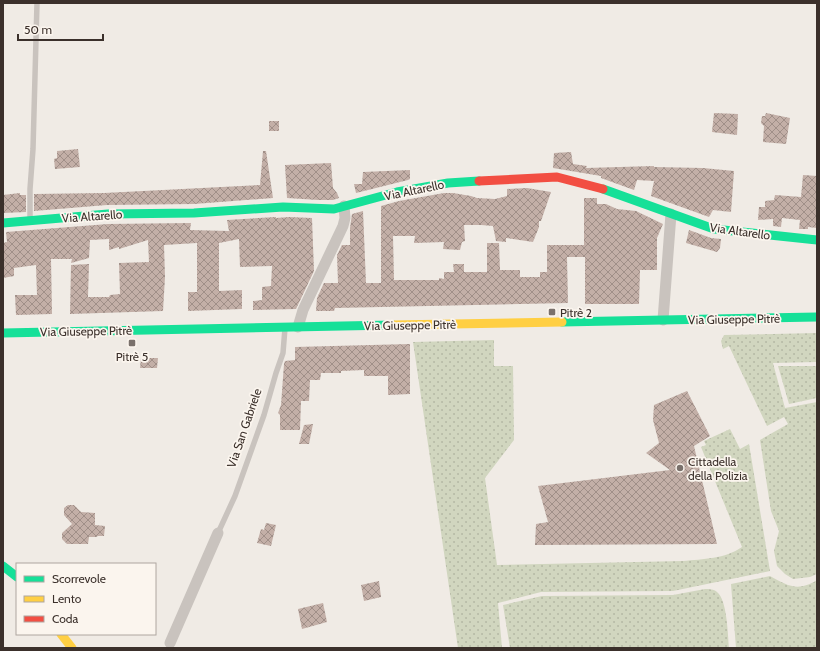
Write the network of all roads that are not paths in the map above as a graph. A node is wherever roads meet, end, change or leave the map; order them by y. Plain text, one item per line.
1 (37, 3) edge
2 (344, 206) junction
3 (671, 214) junction
4 (30, 220) junction
5 (3, 223) edge
6 (817, 240) edge
7 (817, 317) edge
8 (663, 320) junction
9 (286, 328) junction
10 (298, 328) junction
11 (3, 333) edge
12 (218, 533) joint
13 (3, 566) edge
14 (16, 576) edge
15 (62, 635) edge
16 (169, 646) edge
17 (72, 648) edge

1 - 4 lane
2 - 3 street, Via Altarello
2 - 4 street, Via Altarello
2 - 10 street
3 - 6 street, Via Altarello
3 - 8 street
4 - 5 street, Via Altarello
7 - 8 street, Via Giuseppe Pitrè
8 - 10 street, Via Giuseppe Pitrè
9 - 10 street, Via Giuseppe Pitrè
9 - 11 street, Via Giuseppe Pitrè
9 - 12 lane, Via San Gabriele
12 - 16 street
13 - 14 street
15 - 17 street

